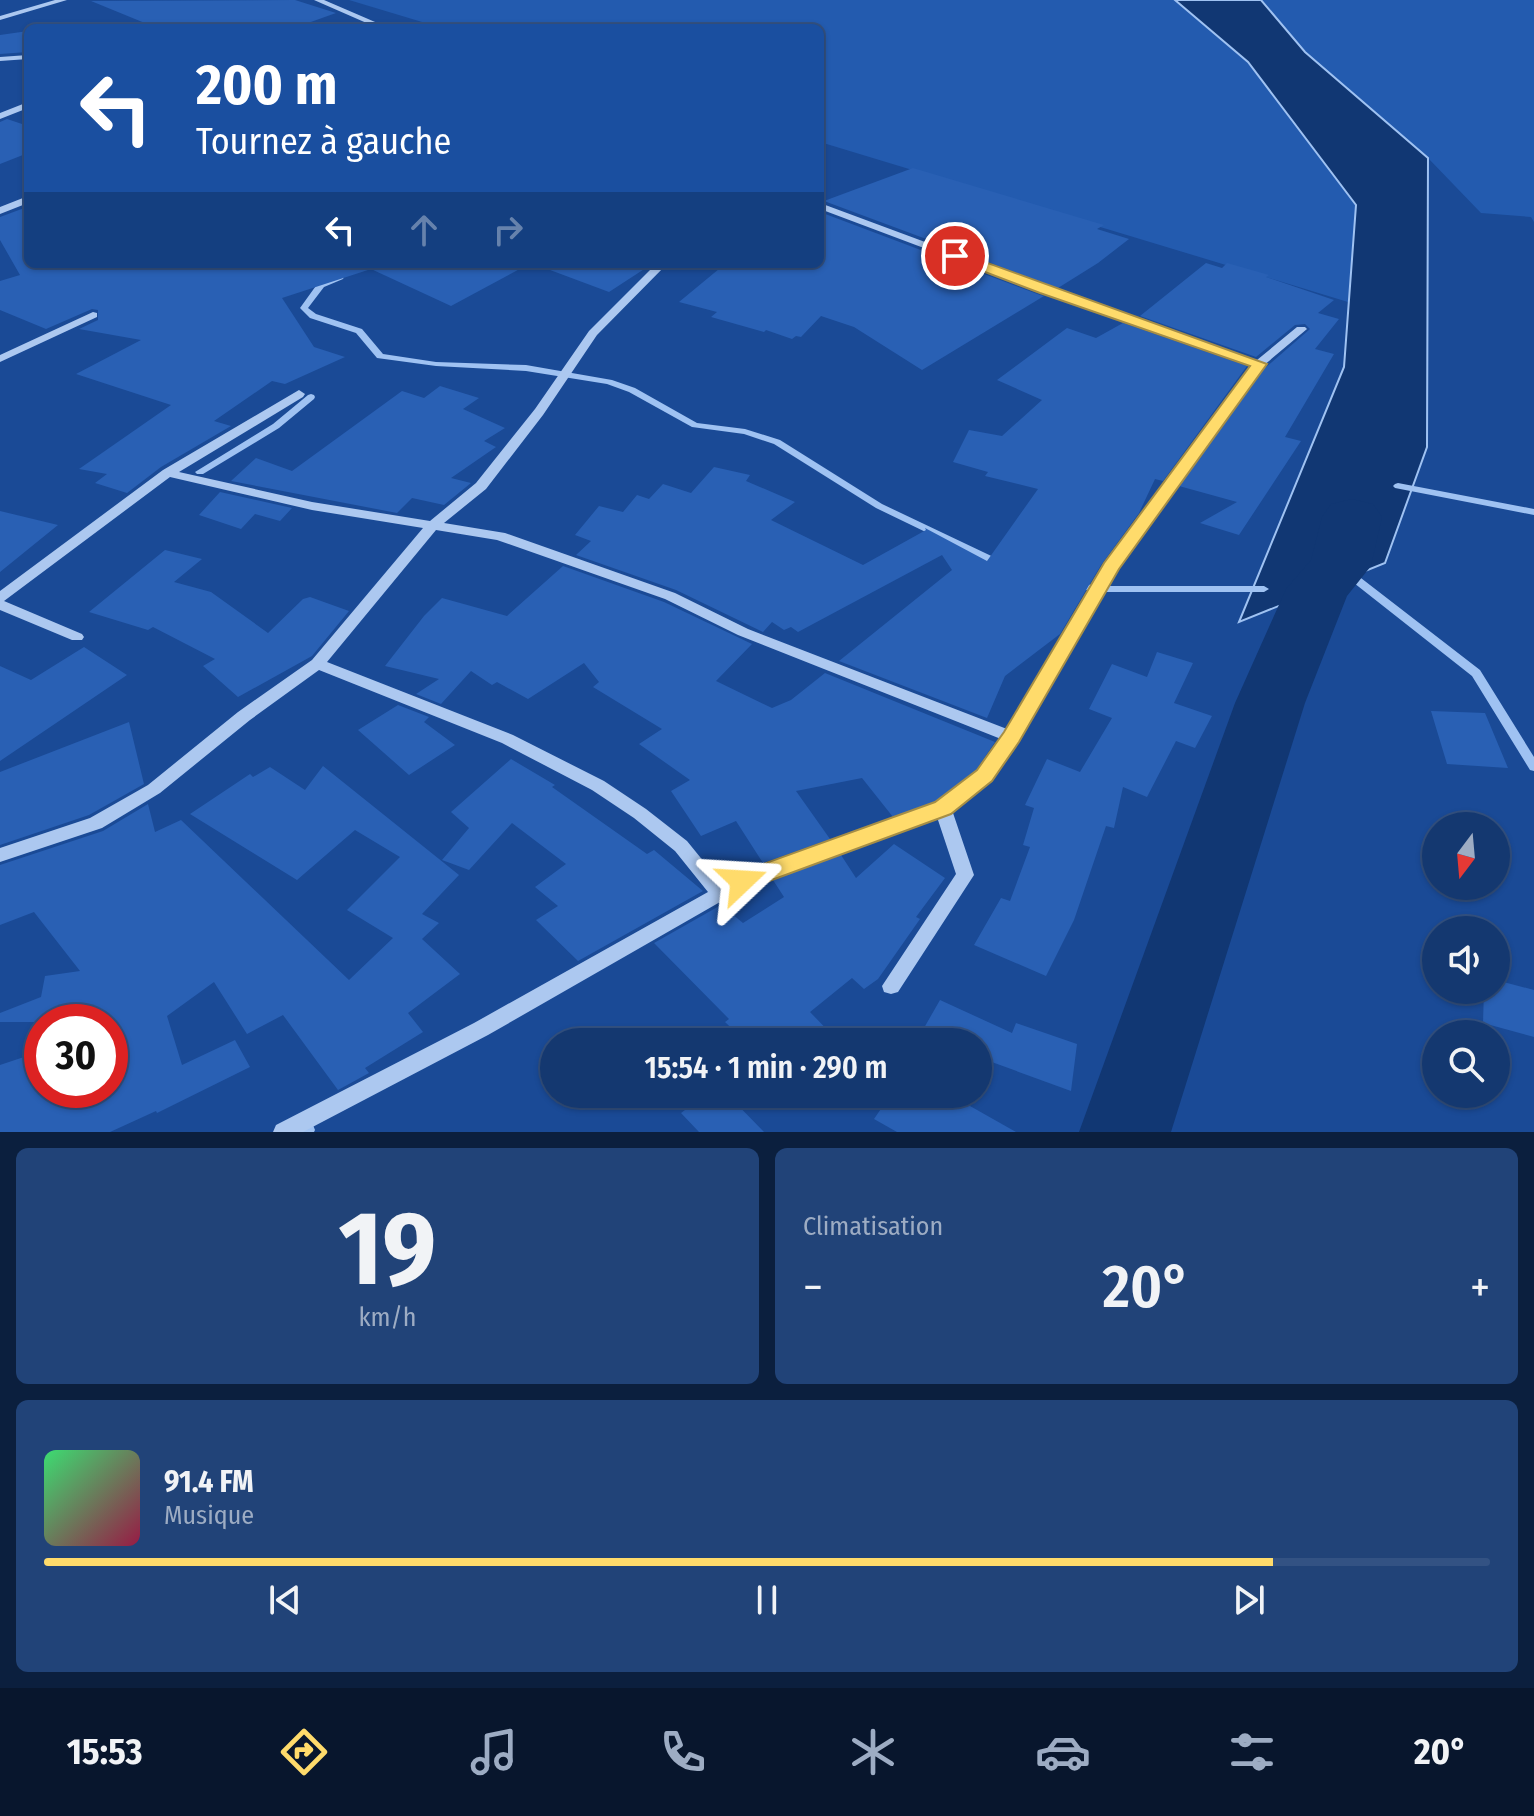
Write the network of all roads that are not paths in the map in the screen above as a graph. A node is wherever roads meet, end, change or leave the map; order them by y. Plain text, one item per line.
1 (27, 0) edge
2 (63, 0) edge
3 (318, 0) edge
4 (45, 5) junction
5 (0, 18) edge
6 (375, 24) edge
7 (24, 57) edge
8 (0, 59) edge
9 (24, 107) edge
10 (0, 116) edge
11 (24, 201) edge
12 (824, 207) edge
13 (0, 211) edge
14 (658, 268) edge
15 (93, 315) dead end
16 (1301, 329) dead end
17 (0, 359) edge
18 (1259, 364) junction
19 (299, 394) dead end
20 (168, 473) junction
21 (433, 525) junction
22 (0, 598) edge
23 (0, 605) edge
24 (77, 637) dead end
25 (317, 664) junction
26 (1011, 737) junction
27 (943, 808) junction
28 (0, 855) edge
29 (719, 894) junction
30 (891, 986) dead end
31 (283, 1132) edge

1 - 4 street
2 - 4 street
3 - 6 street
4 - 5 street
7 - 8 street
9 - 10 street
11 - 13 street
12 - 18 street
14 - 21 street
15 - 17 street
16 - 18 street
18 - 26 street
19 - 20 street
20 - 21 street
20 - 22 street
21 - 25 street
21 - 26 street
23 - 24 street
25 - 28 street
25 - 29 street
26 - 27 street
27 - 29 street
27 - 30 street
29 - 31 street

